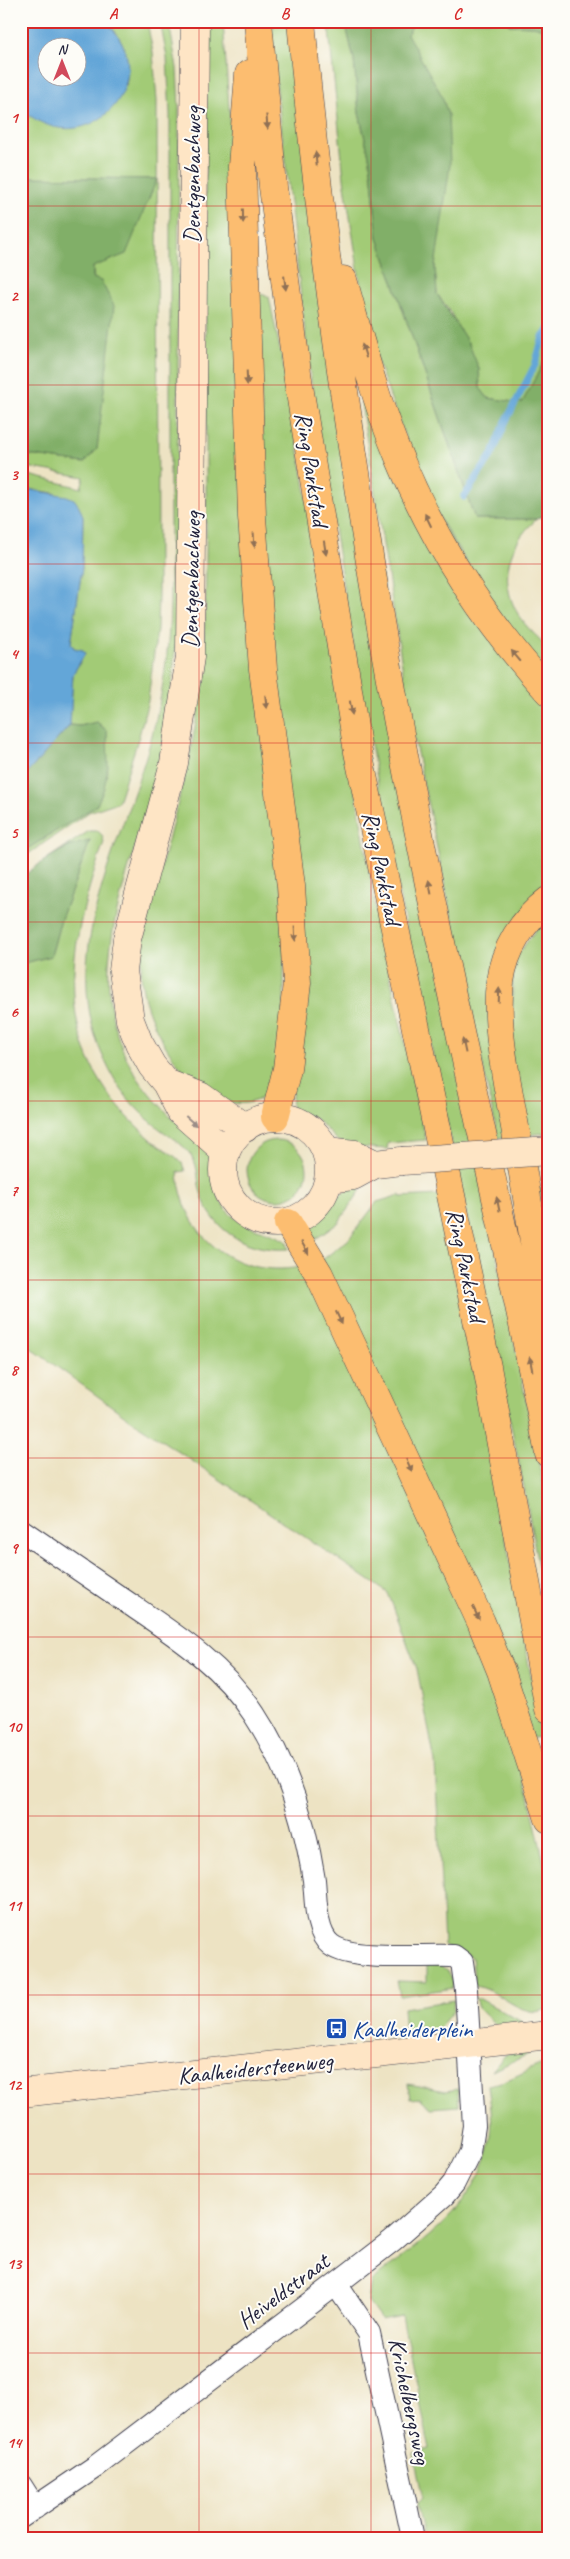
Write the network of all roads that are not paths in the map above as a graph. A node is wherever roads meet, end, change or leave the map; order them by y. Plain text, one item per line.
1 (180, 21) edge
2 (195, 21) edge
3 (253, 21) edge
4 (258, 21) edge
5 (301, 21) edge
6 (193, 59) junction
7 (321, 207) junction
8 (549, 692) edge
9 (549, 900) edge
10 (166, 1083) junction
11 (275, 1118) junction
12 (245, 1128) junction
13 (326, 1151) junction
14 (549, 1151) edge
15 (226, 1152) junction
16 (388, 1163) junction
17 (329, 1179) junction
18 (288, 1222) junction
19 (549, 1336) edge
20 (547, 1428) edge
21 (21, 1530) edge
22 (549, 1709) edge
23 (549, 1819) edge
24 (549, 2035) edge
25 (469, 2044) junction
26 (21, 2093) edge
27 (336, 2284) junction
28 (21, 2486) edge
29 (28, 2513) edge
30 (413, 2538) edge

1 - 6 street, Dentgenbachweg
2 - 6 street, Dentgenbachweg
3 -> 11 highway
4 -> 22 highway, Ring Parkstad
7 -> 5 highway, Ring Parkstad
6 - 10 street, Dentgenbachweg
8 -> 7 highway
20 -> 7 highway, Ring Parkstad
19 -> 9 highway
10 - 12 street
10 -> 15 street, Dentgenbachweg
11 - 12 street
11 - 13 street
12 - 15 street
13 - 16 street
13 - 17 street
14 - 16 street, bridge
15 - 18 street
16 - 17 street
17 - 18 street
18 -> 23 highway
21 - 25 street, Heiveldstraat
24 - 25 street, Kaalheidersteenweg
25 - 26 street, Kaalheidersteenweg
25 - 27 street, Heiveldstraat
27 - 29 street, Heiveldstraat
27 - 30 street, Krichelbergsweg
28 - 29 street

